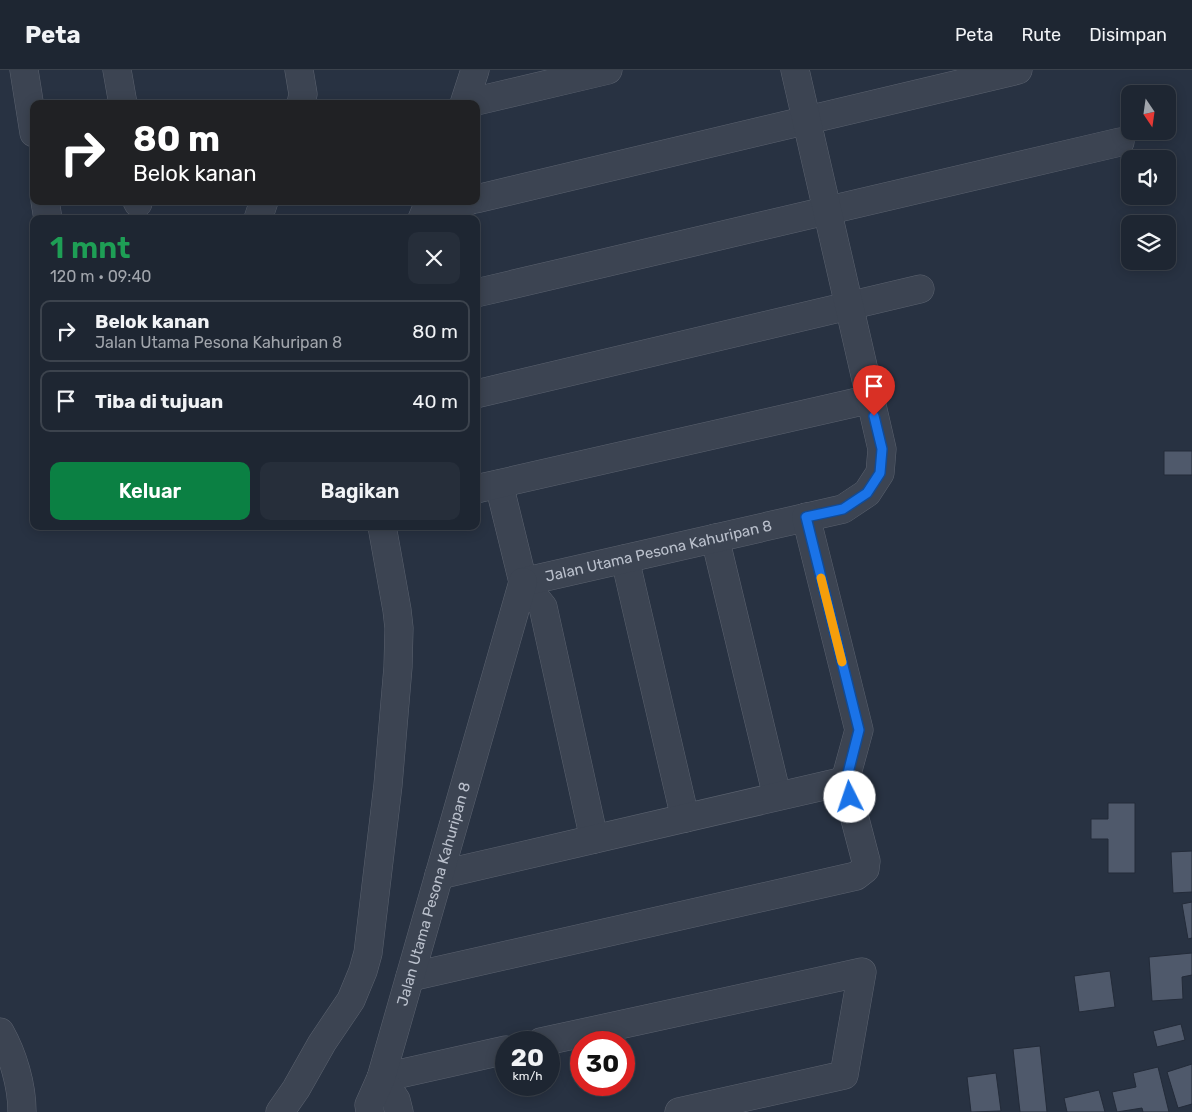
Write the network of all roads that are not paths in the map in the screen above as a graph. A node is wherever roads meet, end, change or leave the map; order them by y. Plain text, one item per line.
1 (24, 70) edge
2 (118, 70) edge
3 (299, 70) edge
4 (475, 70) edge
5 (608, 70) edge
6 (795, 70) edge
7 (1018, 70) edge
8 (122, 100) edge
9 (302, 100) edge
10 (465, 100) edge
11 (480, 100) edge
12 (30, 108) edge
13 (806, 120) junction
14 (1120, 142) dead end
15 (480, 198) edge
16 (452, 205) edge
17 (827, 211) junction
18 (424, 215) edge
19 (920, 289) dead end
20 (480, 292) edge
21 (849, 306) junction
22 (480, 393) edge
23 (871, 399) junction
24 (488, 487) edge
25 (806, 517) junction
26 (383, 530) edge
27 (715, 538) junction
28 (625, 559) junction
29 (522, 582) junction
30 (846, 781) junction
31 (777, 796) junction
32 (685, 818) junction
33 (594, 839) junction
34 (439, 875) junction
35 (410, 977) junction
36 (0, 1032) edge
37 (560, 1038) edge
38 (495, 1052) edge
39 (381, 1078) junction
40 (22, 1112) edge
41 (280, 1112) edge
42 (370, 1112) edge
43 (399, 1112) edge
44 (679, 1112) edge

1 - 12 street
2 - 8 street
3 - 9 street
4 - 10 street
5 - 11 street
6 - 13 street, Jalan Utama Pesona Kahuripan 8
7 - 13 street
13 - 15 street
13 - 17 street, Jalan Utama Pesona Kahuripan 8
14 - 17 street
16 - 18 street
17 - 20 street
17 - 21 street, Jalan Utama Pesona Kahuripan 8
19 - 21 street
21 - 22 street
21 - 23 street, Jalan Utama Pesona Kahuripan 8
23 - 24 street
23 - 25 street, Jalan Utama Pesona Kahuripan 8
24 - 29 street
25 - 27 street, Jalan Utama Pesona Kahuripan 8
25 - 30 street
26 - 41 street
27 - 28 street, Jalan Utama Pesona Kahuripan 8
27 - 31 street
28 - 29 street, Jalan Utama Pesona Kahuripan 8
28 - 32 street
29 - 33 street
29 - 34 street, Jalan Utama Pesona Kahuripan 8
30 - 31 street
30 - 35 street
31 - 32 street
32 - 33 street
33 - 34 street
34 - 35 street, Jalan Utama Pesona Kahuripan 8
35 - 39 street, Jalan Utama Pesona Kahuripan 8
36 - 40 street
37 - 44 street
38 - 39 street
39 - 42 street, Jalan Utama Pesona Kahuripan 8
39 - 43 street

